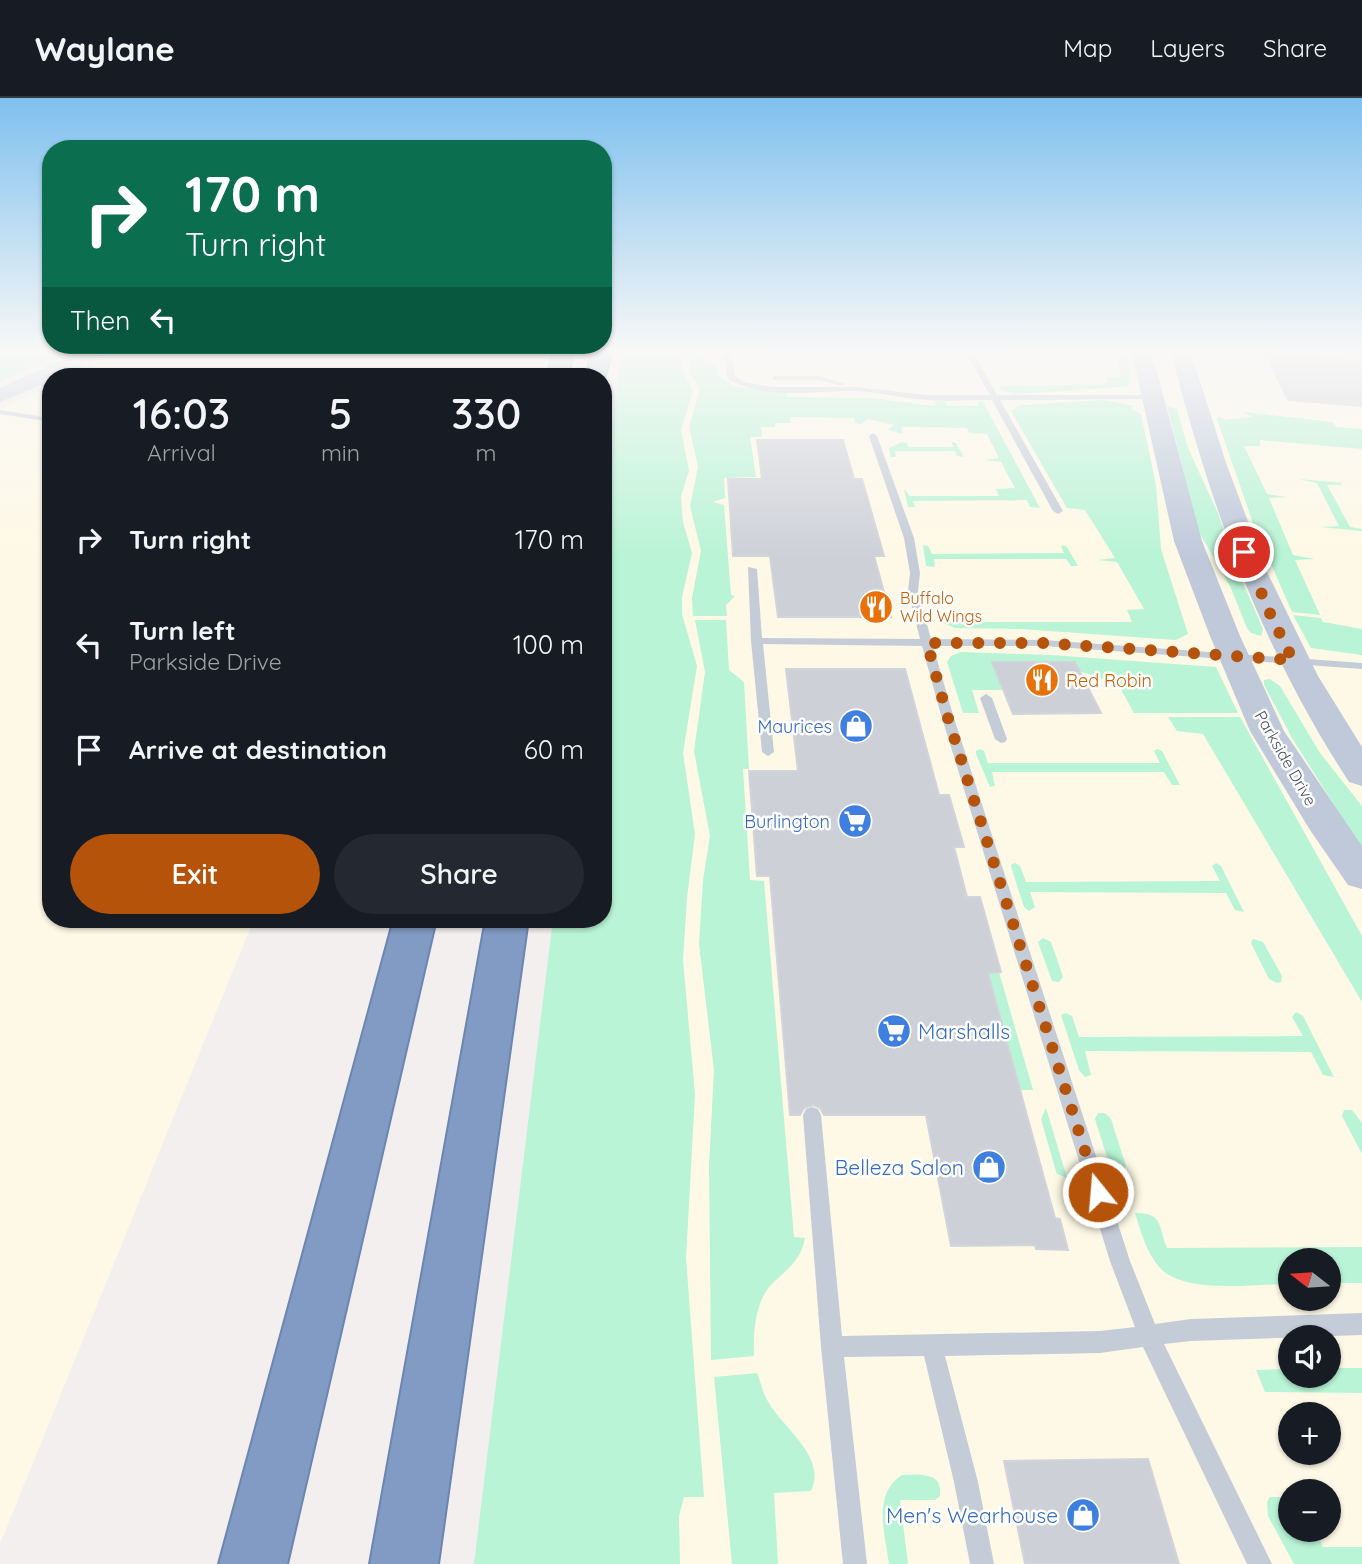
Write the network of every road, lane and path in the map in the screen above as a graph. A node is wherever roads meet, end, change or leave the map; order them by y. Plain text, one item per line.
1 (1008, 421) edge
2 (1160, 421) edge
3 (1201, 421) edge
4 (873, 436) dead end
5 (1058, 511) dead end
6 (752, 569) dead end
7 (757, 641) junction
8 (927, 643) junction
9 (1235, 656) junction
10 (1293, 660) junction
11 (1362, 666) edge
12 (986, 698) dead end
13 (1001, 739) dead end
14 (768, 752) dead end
15 (1362, 774) edge
16 (1362, 875) edge
17 (413, 928) edge
18 (506, 928) edge
19 (812, 1115) dead end
20 (1362, 1324) edge
21 (1148, 1334) junction
22 (932, 1345) junction
23 (832, 1347) junction
24 (253, 1564) edge
25 (404, 1564) edge
26 (855, 1564) edge
27 (982, 1564) edge
28 (1260, 1564) edge

1 - 5 lane
2 - 9 street, Parkside Drive
3 - 10 street
4 - 8 lane
6 - 7 lane
7 - 8 lane
7 - 14 lane
8 - 9 lane
8 - 21 lane
9 - 10 lane
9 - 16 street, Parkside Drive
10 - 11 lane
10 - 15 street
12 - 13 lane
17 - 24 highway
18 - 25 highway
19 - 23 lane
20 - 21 lane
21 - 22 lane
21 - 28 lane
22 - 23 lane
22 - 27 lane
23 - 26 lane

